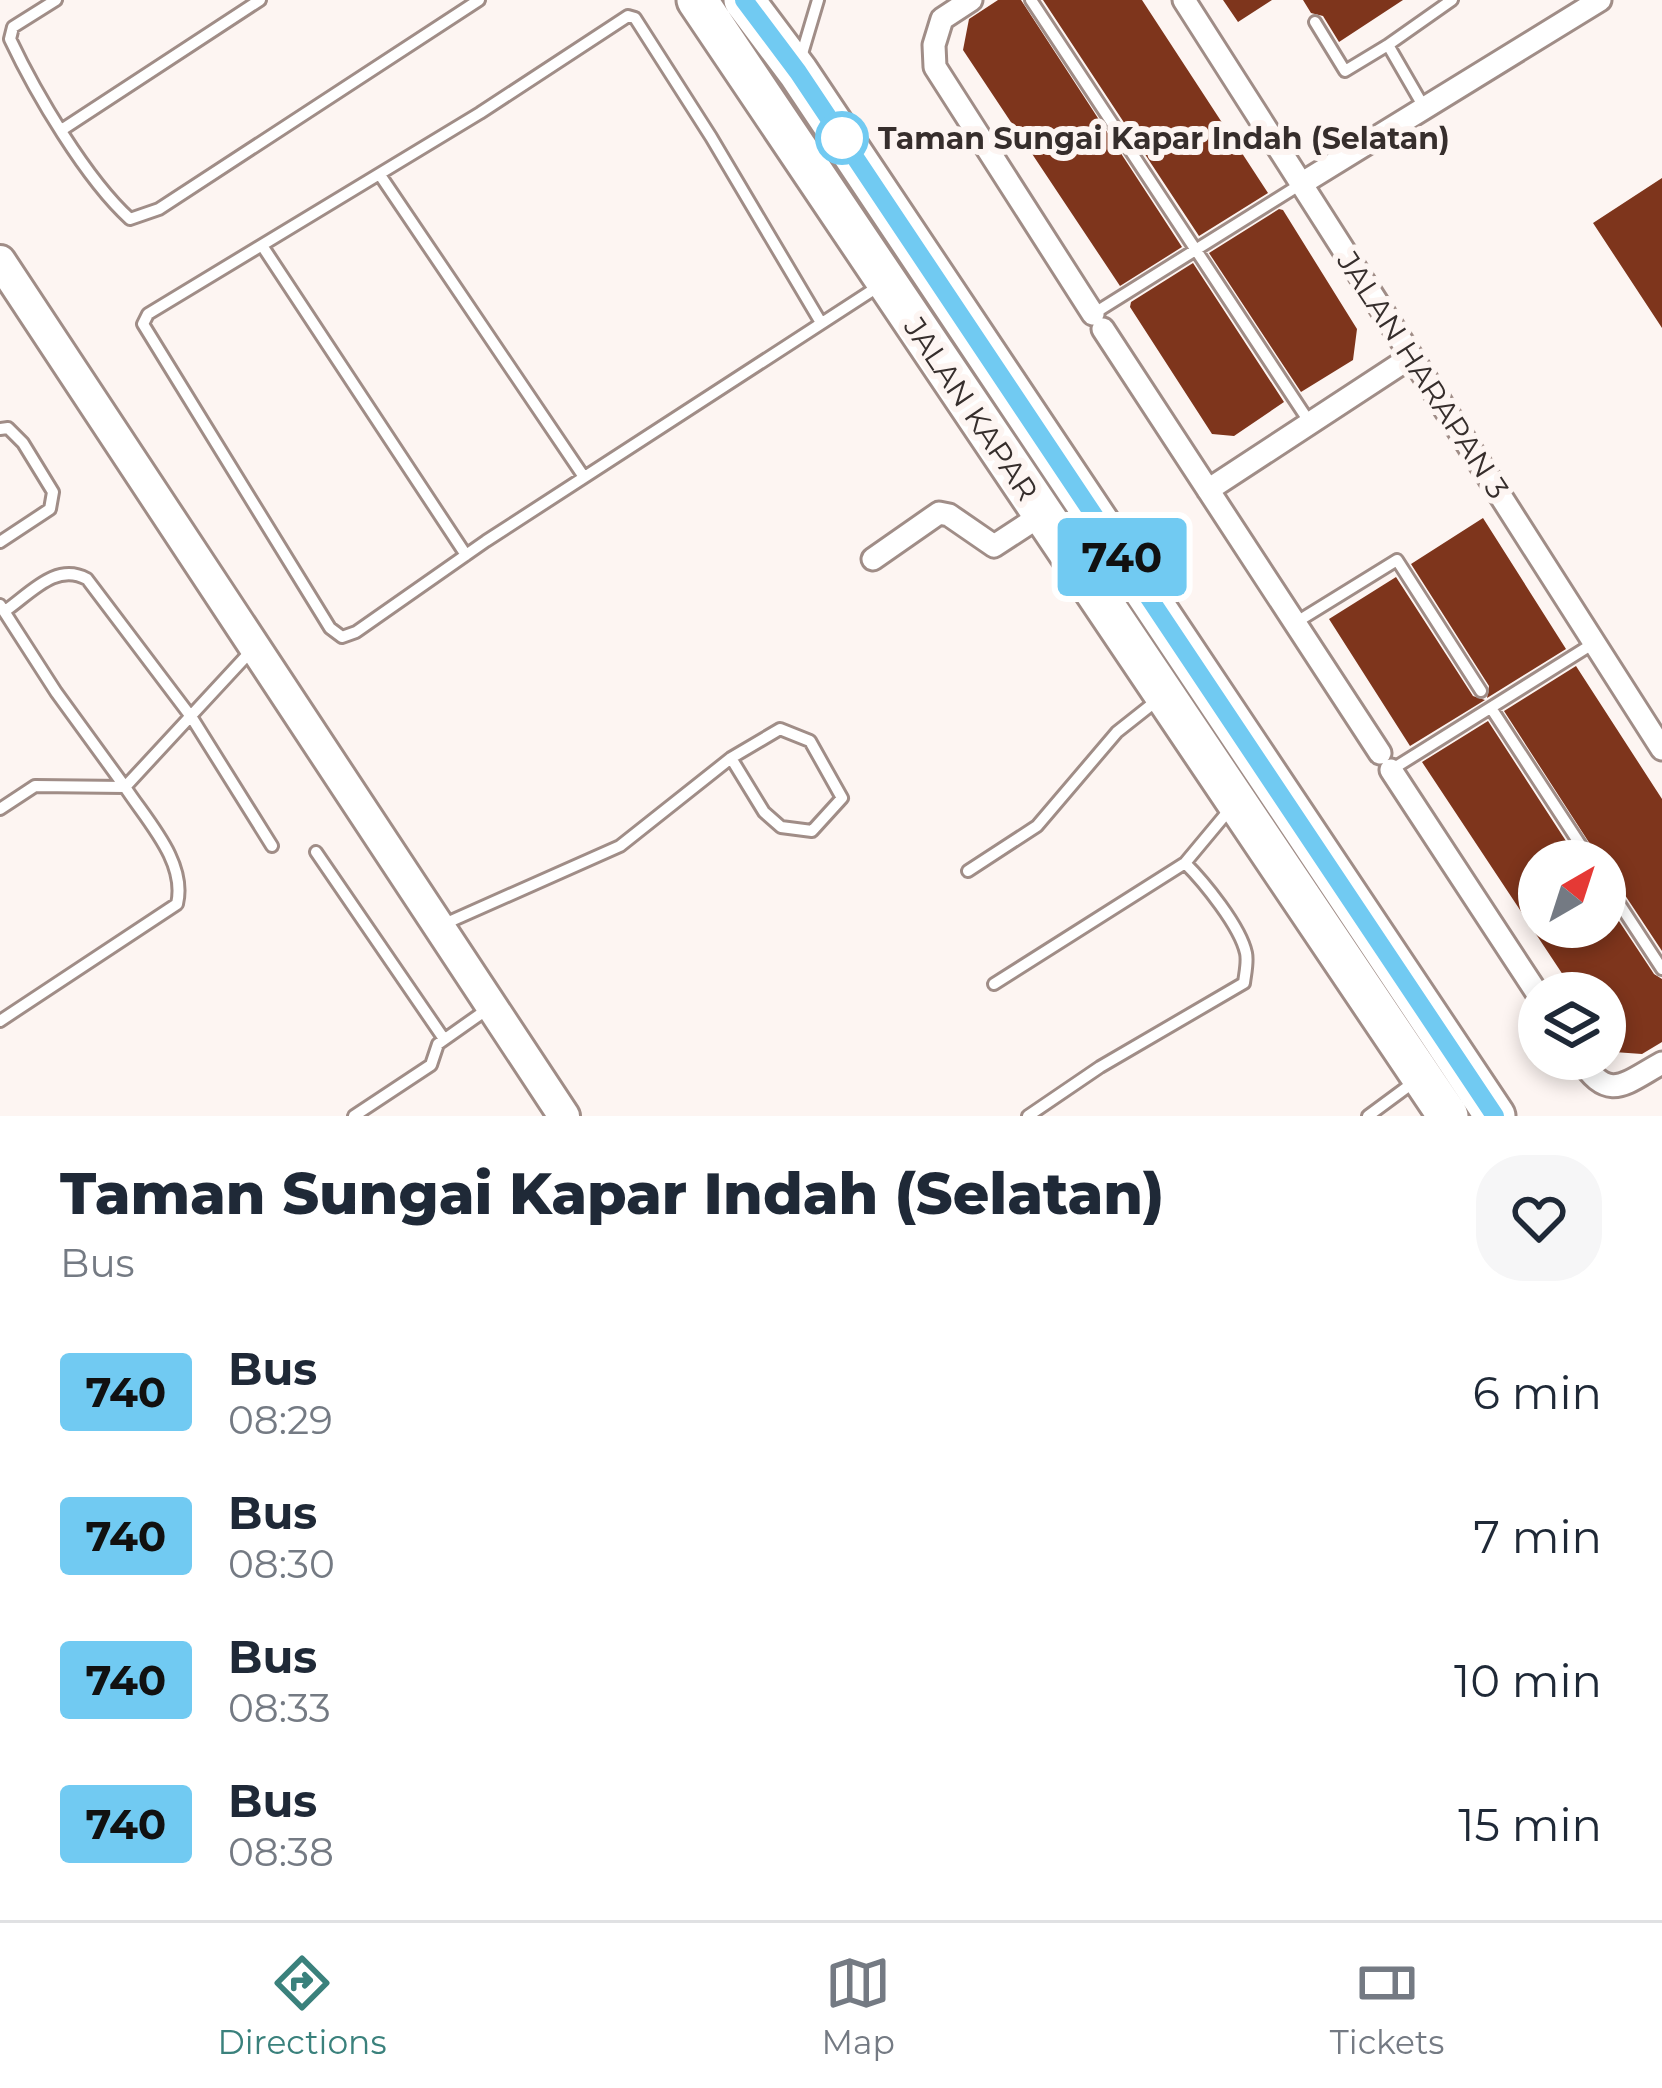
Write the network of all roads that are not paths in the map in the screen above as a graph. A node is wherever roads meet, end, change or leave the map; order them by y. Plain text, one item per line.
1 (56, 0) edge
2 (260, 0) edge
3 (479, 0) edge
4 (697, 0) edge
5 (713, 0) edge
6 (744, 0) edge
7 (971, 0) edge
8 (1031, 0) edge
9 (1184, 0) edge
10 (1452, 0) edge
11 (1600, 0) edge
12 (815, 6) edge
13 (1315, 22) dead end
14 (1388, 45) junction
15 (798, 72) junction
16 (747, 75) junction
17 (1426, 110) junction
18 (63, 129) junction
19 (380, 175) junction
20 (1301, 184) junction
21 (263, 247) junction
22 (1196, 250) junction
23 (0, 261) edge
24 (884, 283) junction
25 (820, 321) junction
26 (1098, 322) junction
27 (1412, 357) junction
28 (1311, 423) junction
29 (0, 429) edge
30 (584, 477) junction
31 (1208, 490) junction
32 (1043, 514) junction
33 (0, 542) edge
34 (466, 555) junction
35 (873, 559) dead end
36 (2, 608) edge
37 (1295, 623) junction
38 (1594, 643) junction
39 (253, 648) junction
40 (1481, 691) dead end
41 (1165, 695) junction
42 (1491, 707) junction
43 (192, 718) junction
44 (1662, 749) edge
45 (731, 758) junction
46 (1386, 762) junction
47 (125, 787) junction
48 (1237, 801) junction
49 (0, 809) edge
50 (1577, 840) edge
51 (272, 845) dead end
52 (316, 851) dead end
53 (1185, 863) junction
54 (968, 871) dead end
55 (1626, 914) edge
56 (439, 926) junction
57 (1662, 969) edge
58 (1523, 972) edge
59 (994, 984) dead end
60 (492, 1006) junction
61 (0, 1022) edge
62 (444, 1039) junction
63 (1662, 1063) edge
64 (1422, 1076) junction
65 (1593, 1080) edge
66 (354, 1116) edge
67 (564, 1116) edge
68 (1028, 1116) edge
69 (1368, 1116) edge
70 (1448, 1116) edge
71 (1495, 1116) edge

1 - 18 lane
2 - 18 lane
3 - 18 lane
4 - 16 highway, JALAN KAPAR
5 - 16 street
6 - 15 highway, JALAN KAPAR
7 - 26 street
8 - 22 lane
9 - 20 street, JALAN HARAPAN 3
10 - 14 lane
11 - 17 street
12 - 15 lane
13 - 14 lane
14 - 17 lane
15 - 71 highway, JALAN KAPAR
16 - 24 highway, JALAN KAPAR
17 - 20 street
19 - 21 lane
19 - 25 lane
19 - 30 lane
20 - 22 lane
20 - 27 street, JALAN HARAPAN 3
21 - 34 lane
21 - 34 lane
22 - 26 lane
22 - 28 lane
23 - 39 street
24 - 25 lane
24 - 32 highway, JALAN KAPAR
25 - 30 lane
26 - 31 street
27 - 28 street
27 - 38 street, JALAN HARAPAN 3
28 - 31 street
29 - 33 lane
30 - 34 lane
31 - 37 street
32 - 35 street
32 - 41 highway, JALAN KAPAR
36 - 43 lane
36 - 47 lane
37 - 40 lane
37 - 46 street
38 - 42 lane
38 - 44 street, JALAN HARAPAN 3
39 - 43 lane
39 - 56 street
41 - 48 highway, JALAN KAPAR
41 - 54 lane
42 - 46 lane
42 - 50 lane
43 - 47 lane
43 - 51 lane
45 - 45 lane
45 - 56 lane
46 - 58 street
47 - 49 lane
47 - 61 lane
48 - 53 lane
48 - 64 highway, JALAN KAPAR
52 - 62 lane
53 - 59 lane
53 - 68 lane
55 - 57 lane
56 - 60 street
60 - 62 lane
60 - 67 street
62 - 66 lane
63 - 65 street
64 - 69 lane
64 - 70 highway, JALAN KAPAR

